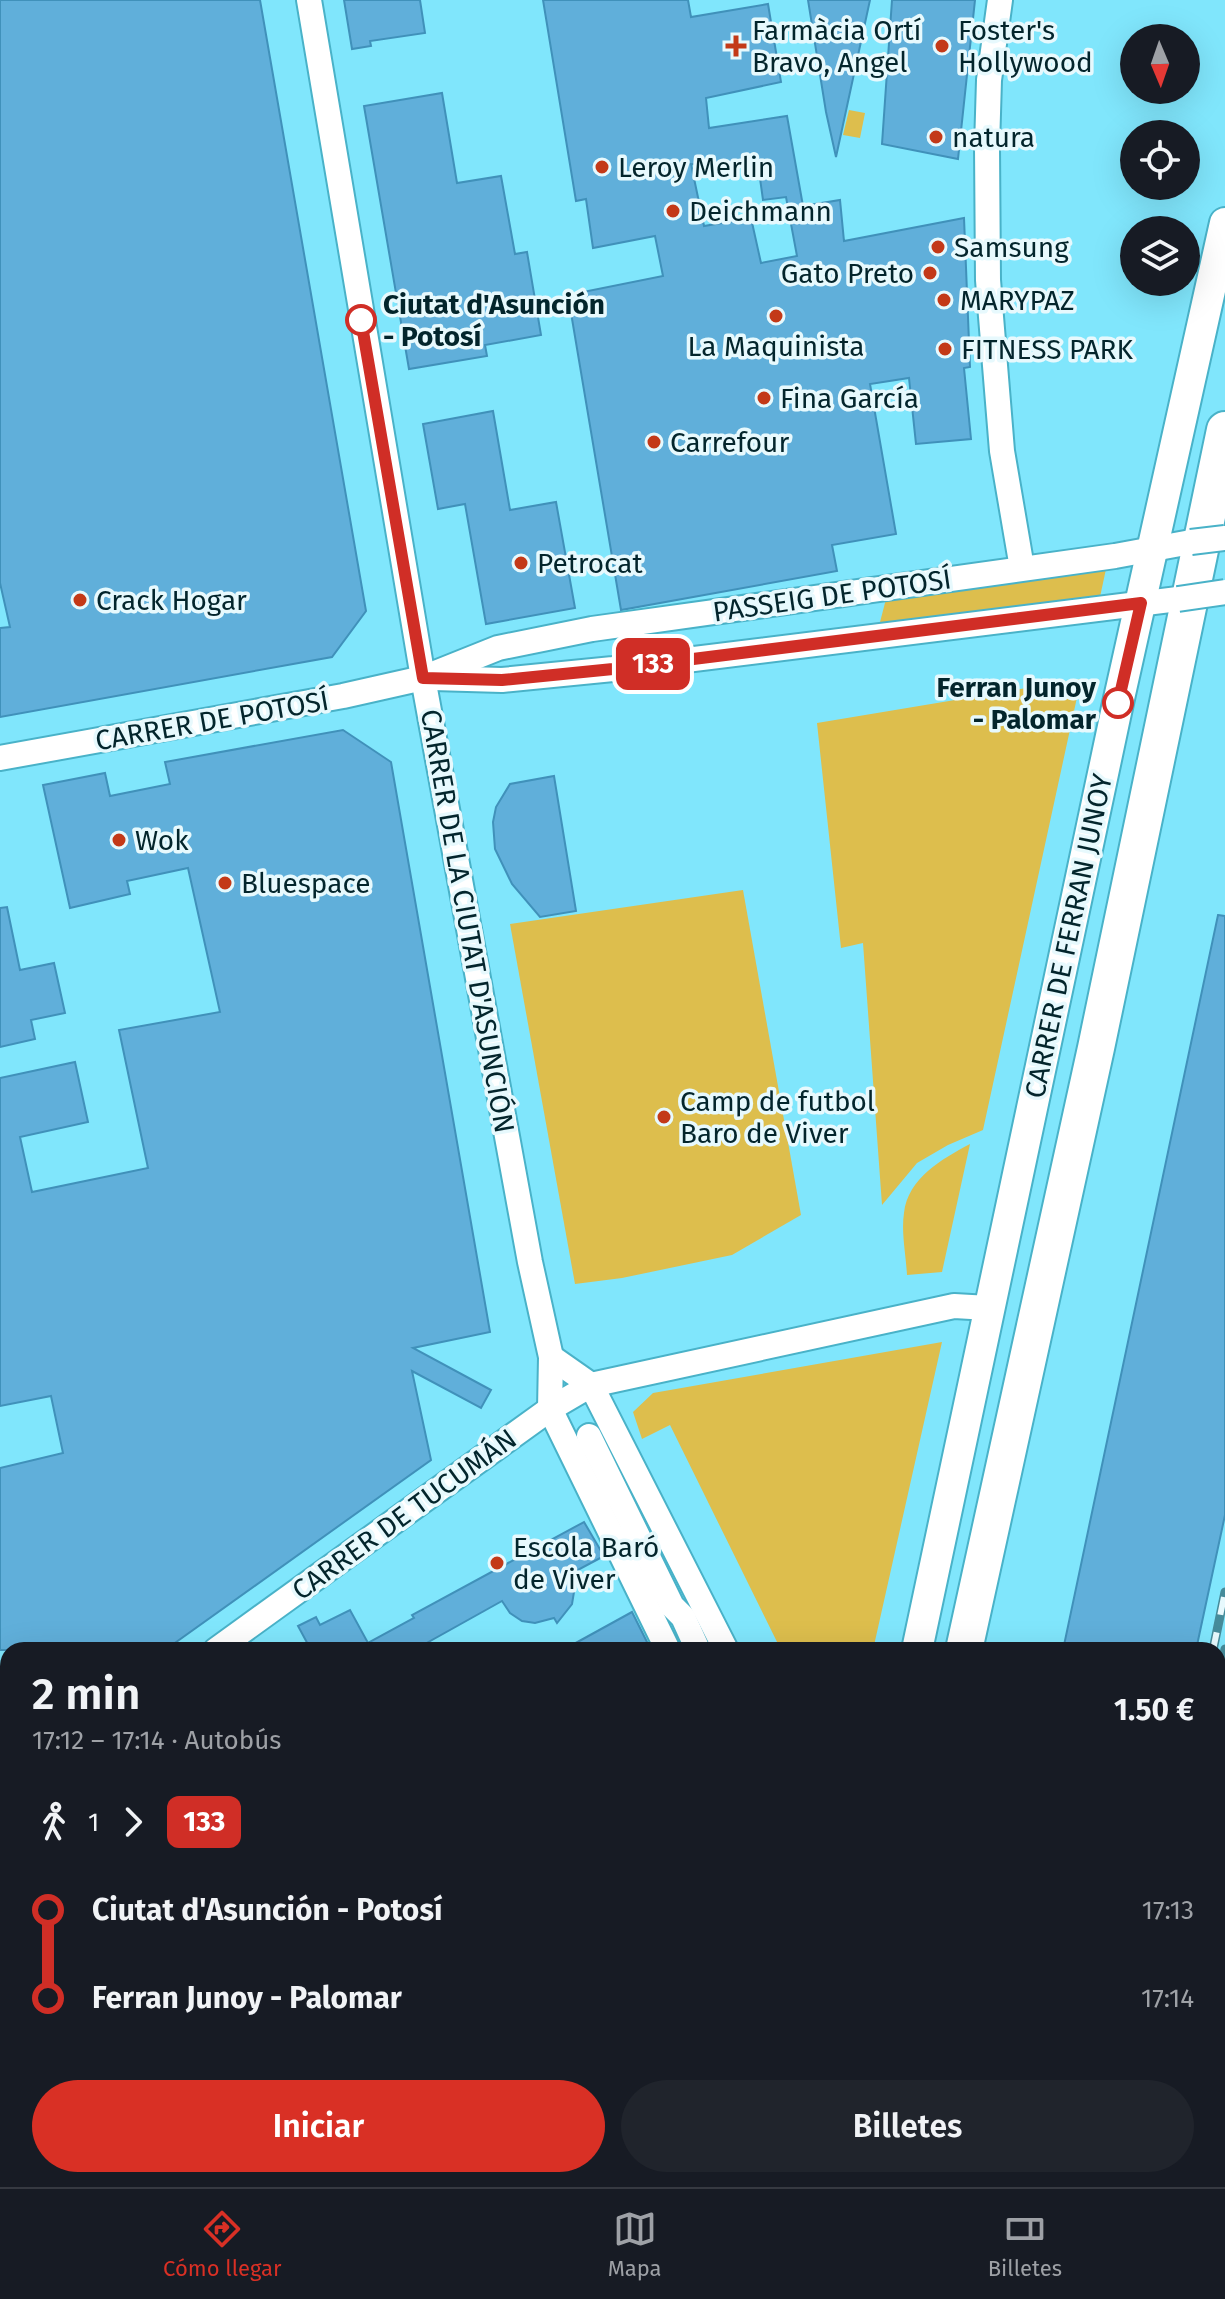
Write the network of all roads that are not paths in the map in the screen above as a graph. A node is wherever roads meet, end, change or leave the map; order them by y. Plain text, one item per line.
1 (309, 0) edge
2 (1000, 0) edge
3 (1225, 223) edge
4 (1225, 430) edge
5 (1225, 538) edge
6 (1154, 549) junction
7 (1022, 568) junction
8 (1225, 592) edge
9 (1141, 603) junction
10 (423, 678) junction
11 (0, 758) edge
12 (989, 1308) junction
13 (551, 1357) junction
14 (591, 1385) junction
15 (550, 1409) junction
16 (589, 1436) dead end
17 (227, 1642) edge
18 (664, 1642) edge
19 (694, 1642) edge
20 (722, 1642) edge
21 (919, 1642) edge
22 (966, 1642) edge

1 - 10 street, CARRER DE LA CIUTAT D'ASUNCIÓN
2 - 7 street
3 - 6 main road, CARRER DE FERRAN JUNOY
4 - 22 highway
5 - 6 street, PASSEIG DE POTOSÍ, bridge
6 - 7 street, PASSEIG DE POTOSÍ
6 - 9 main road, CARRER DE FERRAN JUNOY
7 - 10 street, PASSEIG DE POTOSÍ
8 - 9 street, PASSEIG DE POTOSÍ, bridge
9 - 10 street, PASSEIG DE POTOSÍ
9 - 12 main road, CARRER DE FERRAN JUNOY
10 - 11 street, CARRER DE POTOSÍ
10 - 13 street, CARRER DE LA CIUTAT D'ASUNCIÓN
12 - 14 street, CARRER DE TUCUMÁN
12 - 21 main road, CARRER DE FERRAN JUNOY
13 - 14 street
13 - 15 street
14 - 15 street, CARRER DE TUCUMÁN
14 - 20 street
15 - 17 street, CARRER DE TUCUMÁN
15 - 18 street
16 - 19 street

